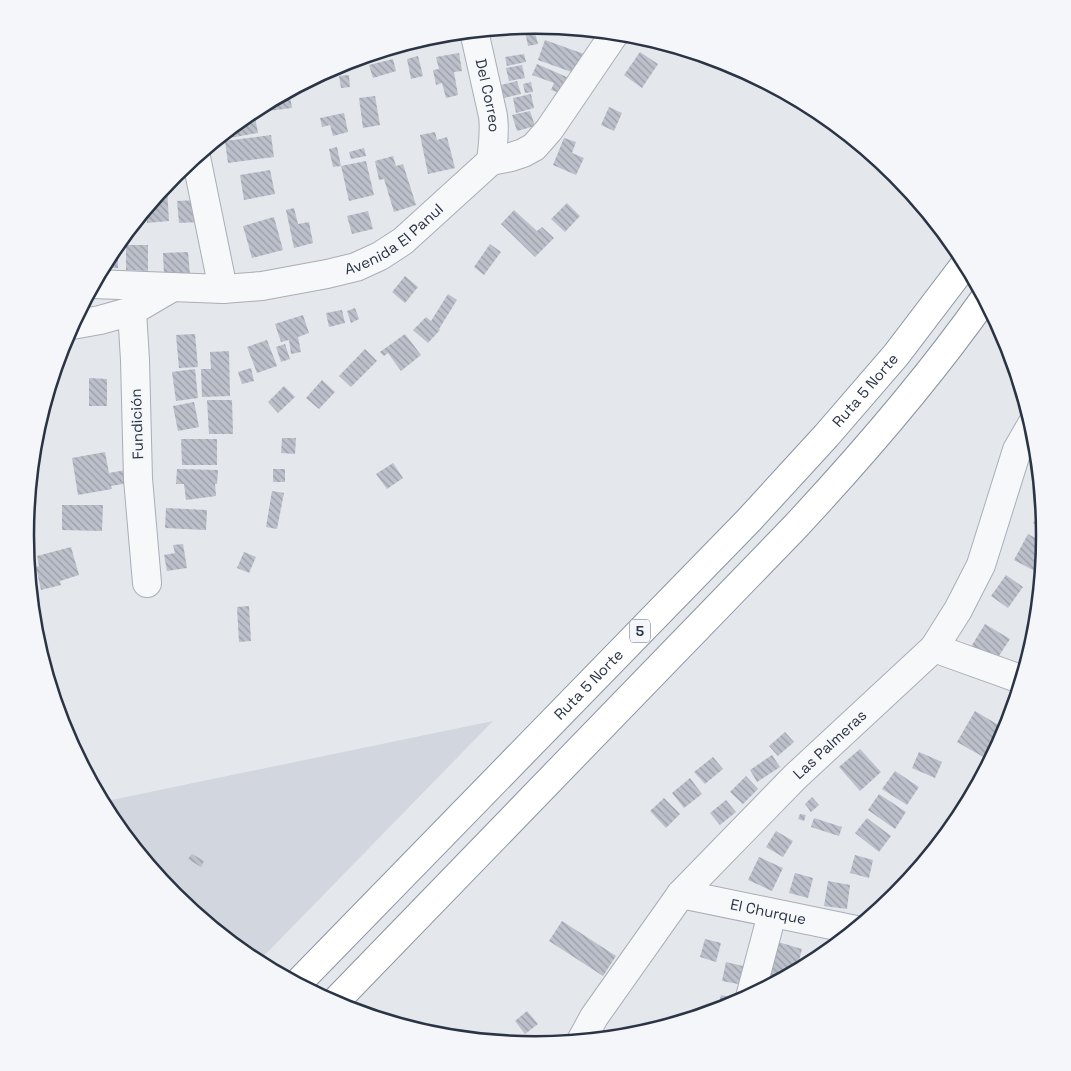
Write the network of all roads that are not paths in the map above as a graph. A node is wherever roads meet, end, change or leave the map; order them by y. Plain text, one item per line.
1 (475, 38) edge
2 (611, 39) edge
3 (491, 160) junction
4 (198, 165) edge
5 (961, 269) edge
6 (101, 284) edge
7 (173, 287) junction
8 (223, 289) junction
9 (980, 304) edge
10 (132, 311) junction
11 (81, 323) edge
12 (1027, 433) edge
13 (147, 583) dead end
14 (934, 648) junction
15 (1016, 678) edge
16 (681, 894) junction
17 (772, 914) junction
18 (848, 928) edge
19 (302, 980) edge
20 (752, 988) edge
21 (339, 997) edge
22 (585, 1034) edge

1 - 3 street, Del Correo
2 - 3 street
3 - 8 street, Avenida El Panul
4 - 8 street
5 - 19 highway, Ruta 5 Norte / 5
6 - 7 street, Avenida El Panul
7 - 8 street, Avenida El Panul
7 - 10 street
9 - 21 highway
10 - 11 street
10 - 13 street, Fundición
12 - 14 street, Las Palmeras
14 - 15 street
14 - 16 street, Las Palmeras
16 - 17 street, El Churque
16 - 22 street, Las Palmeras
17 - 18 street, El Churque
17 - 20 street

